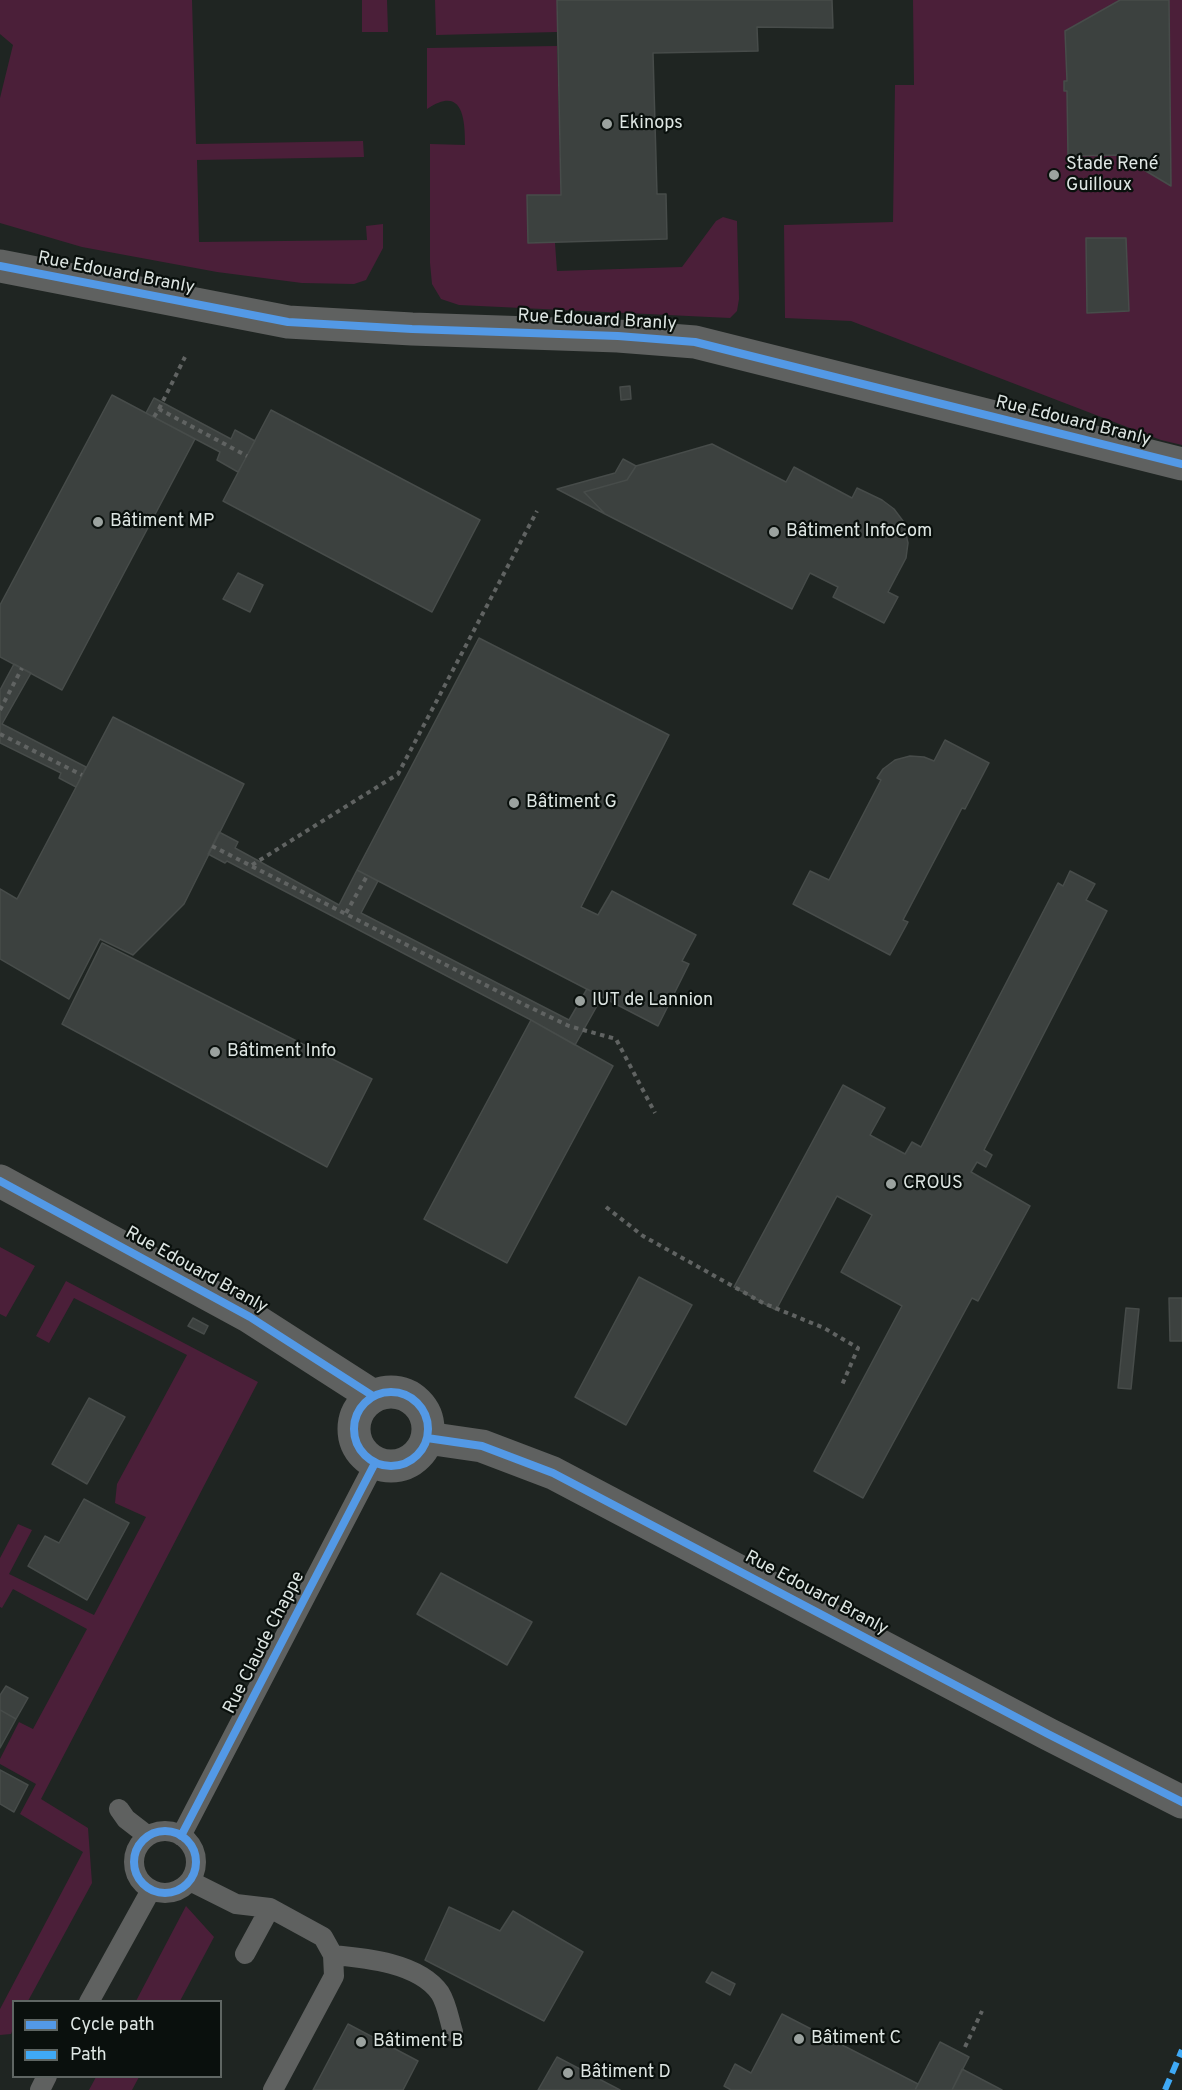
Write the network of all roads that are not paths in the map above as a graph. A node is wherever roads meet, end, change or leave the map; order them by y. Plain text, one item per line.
1 (0, 266) edge
2 (1182, 464) edge
3 (0, 1181) edge
4 (373, 1396) junction
5 (427, 1438) junction
6 (375, 1463) junction
7 (1182, 1802) edge
8 (119, 1809) dead end
9 (148, 1836) junction
10 (181, 1836) junction
11 (190, 1881) junction
12 (151, 1890) junction
13 (270, 1908) junction
14 (245, 1954) dead end
15 (333, 1954) junction
16 (90, 2000) edge
17 (453, 2032) dead end
18 (273, 2090) edge

1 - 2 street, Rue Edouard Branly
3 - 4 street, Rue Edouard Branly
4 - 5 street
4 - 6 street
5 - 6 street
5 - 7 street, Rue Edouard Branly
6 - 10 lane, Rue Claude Chappe
8 - 9 lane
9 - 10 lane
9 - 12 lane
10 - 11 lane
11 - 12 lane
11 - 13 lane
12 - 16 lane
13 - 14 lane
13 - 15 lane
15 - 17 lane
15 - 18 lane

